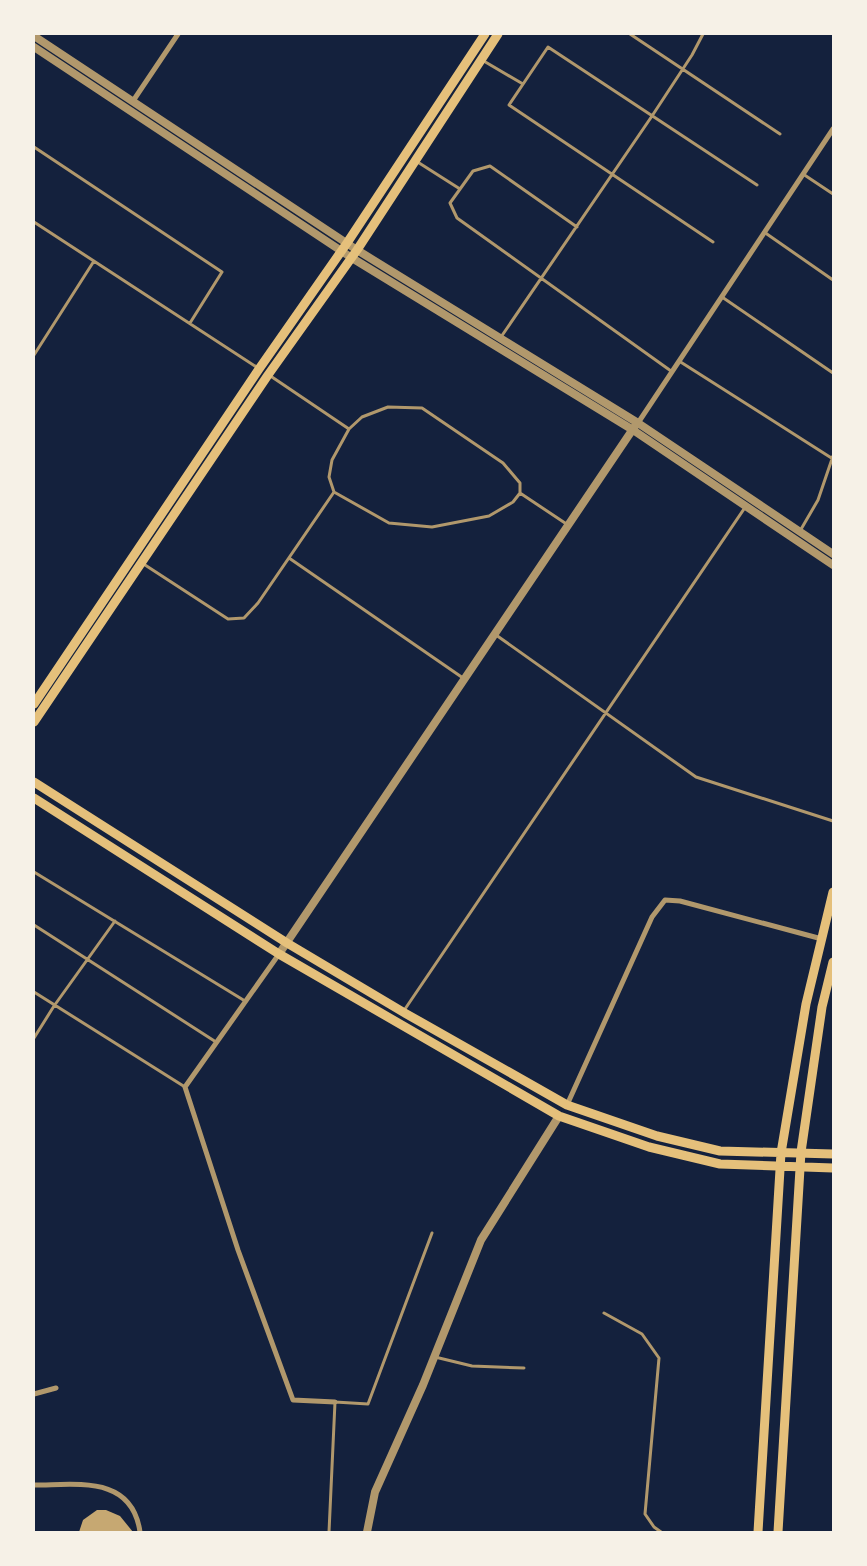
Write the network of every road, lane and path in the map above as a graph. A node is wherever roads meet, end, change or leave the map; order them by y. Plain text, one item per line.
1 (178, 34) edge
2 (484, 34) edge
3 (498, 34) edge
4 (630, 34) edge
5 (703, 34) edge
6 (34, 36) edge
7 (34, 47) edge
8 (482, 59) junction
9 (683, 69) junction
10 (523, 84) junction
11 (133, 101) junction
12 (652, 116) junction
13 (833, 128) edge
14 (780, 134) dead end
15 (34, 147) edge
16 (416, 161) junction
17 (803, 174) junction
18 (613, 175) junction
19 (757, 186) dead end
20 (460, 189) junction
21 (833, 194) edge
22 (34, 222) edge
23 (577, 227) junction
24 (764, 232) junction
25 (712, 242) dead end
26 (344, 247) junction
27 (354, 254) junction
28 (94, 261) junction
29 (542, 279) junction
30 (833, 280) edge
31 (721, 297) junction
32 (190, 323) junction
33 (501, 338) junction
34 (34, 355) edge
35 (679, 360) junction
36 (259, 369) junction
37 (672, 371) junction
38 (833, 373) edge
39 (268, 375) junction
40 (638, 423) junction
41 (349, 429) junction
42 (633, 430) junction
43 (833, 458) edge
44 (334, 492) junction
45 (520, 493) junction
46 (746, 506) junction
47 (569, 526) junction
48 (800, 532) junction
49 (833, 554) edge
50 (289, 558) junction
51 (142, 562) junction
52 (833, 564) edge
53 (496, 635) junction
54 (466, 680) junction
55 (34, 704) edge
56 (606, 713) junction
57 (34, 722) edge
58 (34, 782) edge
59 (34, 798) edge
60 (833, 821) edge
61 (34, 872) edge
62 (833, 892) edge
63 (115, 921) junction
64 (34, 925) edge
65 (822, 939) junction
66 (287, 943) junction
67 (279, 954) junction
68 (88, 960) junction
69 (833, 962) edge
70 (34, 992) edge
71 (246, 1002) junction
72 (54, 1006) junction
73 (403, 1012) junction
74 (34, 1038) edge
75 (216, 1042) junction
76 (185, 1087) junction
77 (566, 1105) junction
78 (560, 1116) junction
79 (801, 1152) junction
80 (781, 1153) junction
81 (833, 1154) edge
82 (780, 1166) junction
83 (800, 1166) junction
84 (833, 1168) edge
85 (432, 1234) dead end
86 (604, 1312) dead end
87 (434, 1357) junction
88 (524, 1368) dead end
89 (56, 1388) dead end
90 (34, 1394) edge
91 (335, 1402) junction
92 (34, 1485) edge
93 (140, 1532) edge
94 (329, 1532) edge
95 (367, 1532) edge
96 (661, 1532) edge
97 (758, 1532) edge
98 (778, 1532) edge

1 - 11 street
2 - 26 main road
3 - 8 main road
4 - 9 lane
5 - 9 lane
6 - 11 street
7 - 26 street
8 - 10 lane
8 - 16 main road
9 - 12 lane
9 - 14 lane
10 - 12 lane
10 - 18 lane
11 - 26 street
12 - 18 lane
12 - 19 lane
13 - 17 street
15 - 32 lane
16 - 20 lane
16 - 27 main road
17 - 21 lane
17 - 24 street
18 - 23 lane
18 - 25 lane
20 - 23 lane
20 - 29 lane
22 - 28 lane
23 - 29 lane
24 - 30 lane
24 - 31 street
26 - 27 street
26 - 36 main road
27 - 33 street
27 - 39 main road
27 - 42 street
28 - 32 lane
28 - 34 lane
29 - 33 lane
29 - 37 lane
31 - 35 street
31 - 38 lane
32 - 36 lane
33 - 40 street
35 - 37 street
35 - 43 lane
36 - 55 main road
37 - 40 street
39 - 41 lane
39 - 51 main road
40 - 42 street
40 - 48 street
41 - 44 lane
41 - 45 lane
42 - 46 street
42 - 47 street
43 - 48 lane
44 - 45 lane
44 - 50 lane
45 - 47 lane
46 - 52 street
46 - 56 lane
47 - 53 street
48 - 49 street
50 - 51 lane
50 - 54 lane
51 - 57 main road
53 - 54 street
53 - 56 lane
54 - 66 street
56 - 60 lane
56 - 73 lane
58 - 66 main road
59 - 67 main road
61 - 63 lane
62 - 65 main road
63 - 68 lane
63 - 71 lane
64 - 68 lane
65 - 77 street
65 - 80 main road
66 - 67 street
66 - 73 main road
67 - 71 street
67 - 78 main road
68 - 72 lane
68 - 75 lane
69 - 79 main road
70 - 72 lane
71 - 75 street
72 - 74 lane
72 - 76 lane
73 - 77 main road
75 - 76 street
76 - 91 street
77 - 80 main road
78 - 82 main road
78 - 87 street
79 - 80 main road
79 - 81 main road
79 - 83 main road
80 - 82 main road
82 - 83 main road
82 - 97 main road
83 - 84 main road
83 - 98 main road
85 - 91 lane
86 - 96 lane
87 - 88 lane
87 - 95 street
89 - 90 street
91 - 94 lane
92 - 93 street

